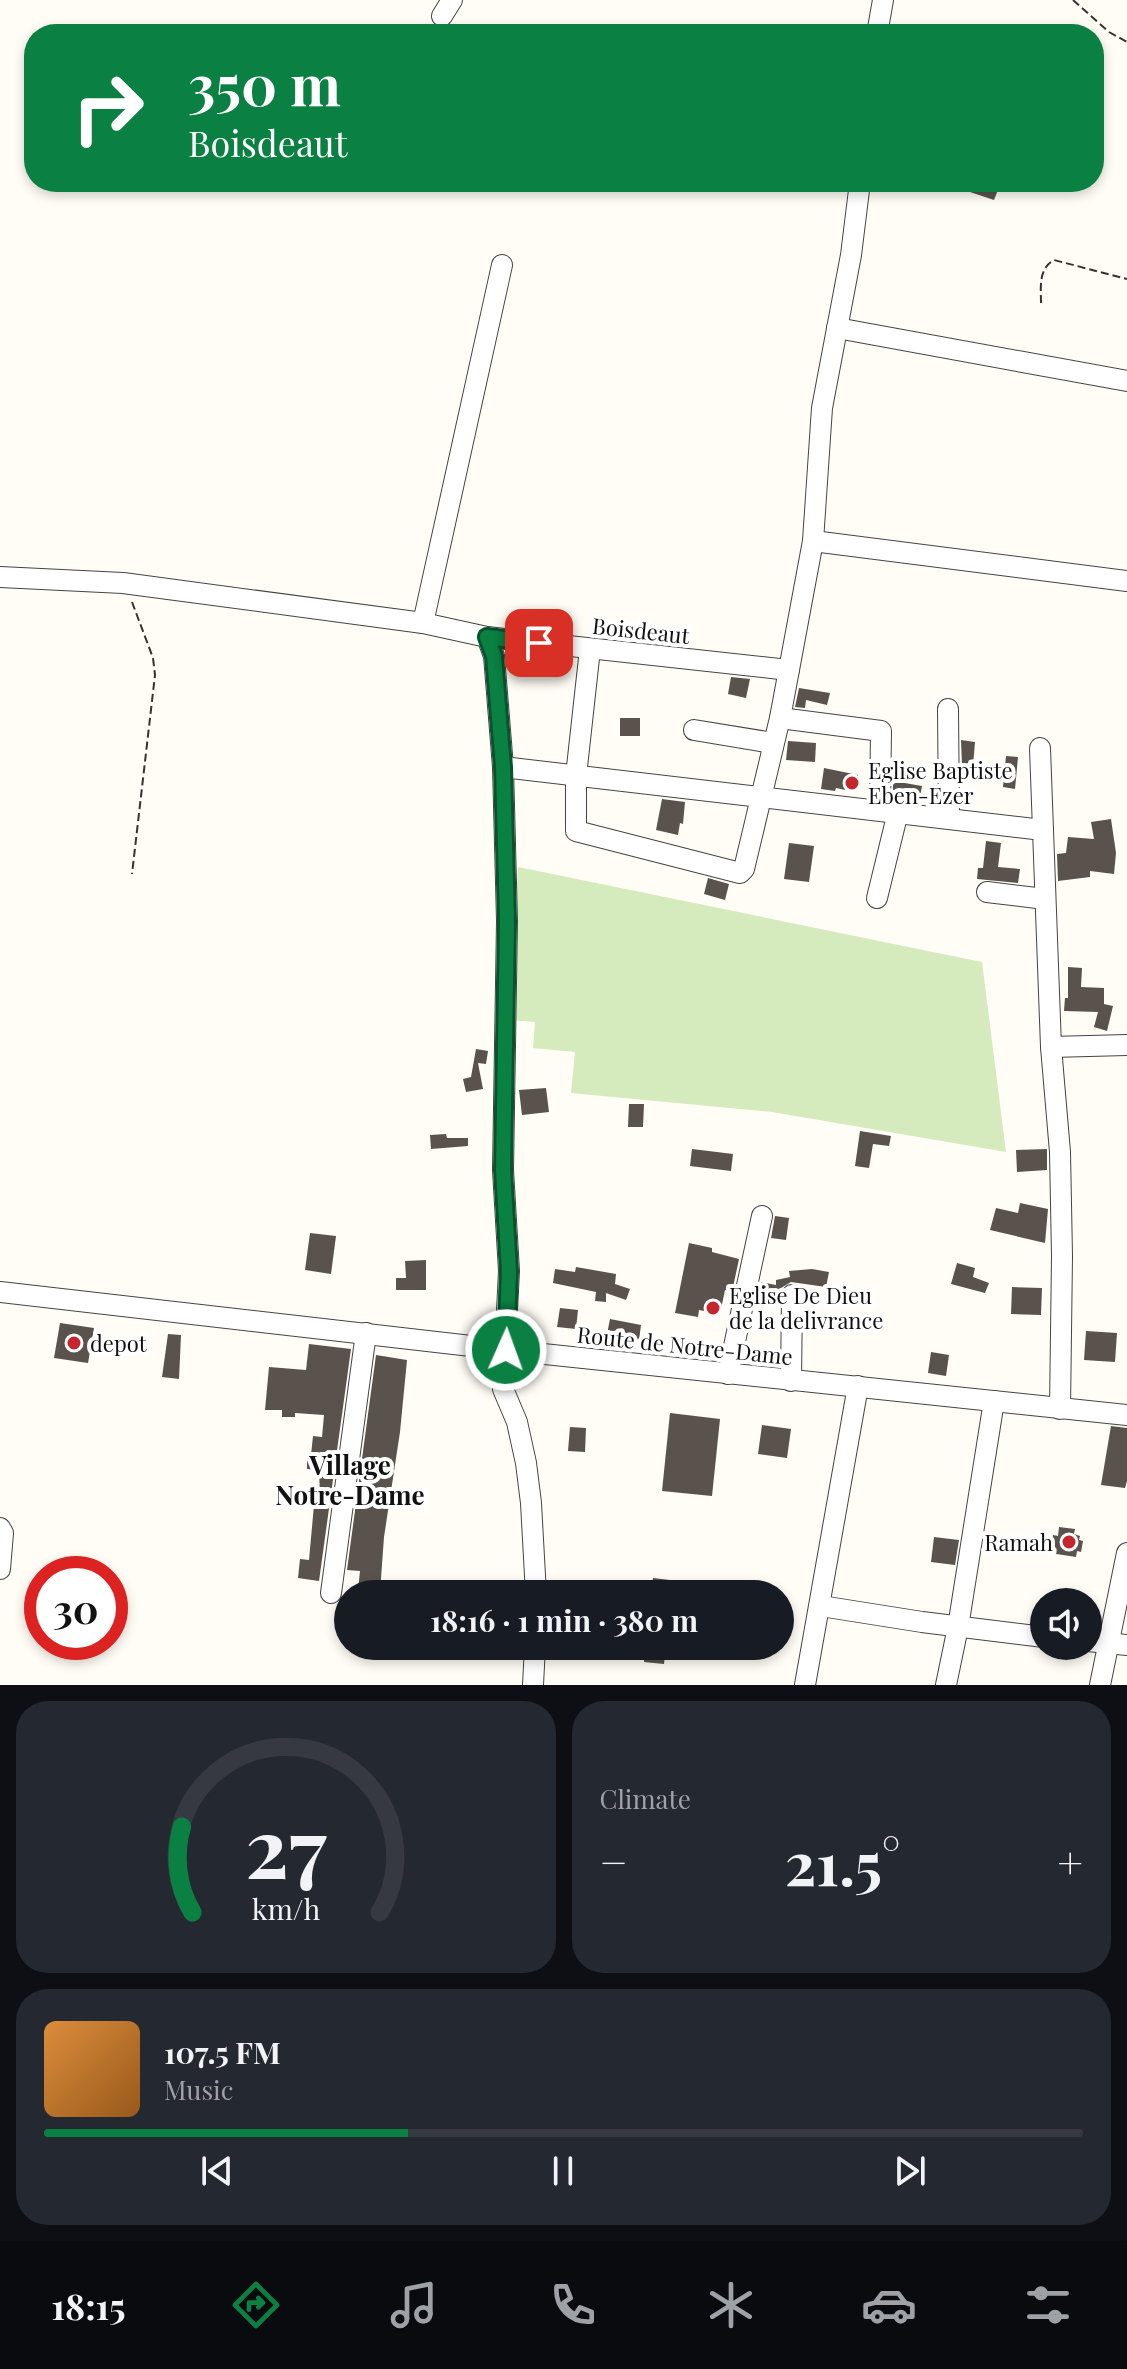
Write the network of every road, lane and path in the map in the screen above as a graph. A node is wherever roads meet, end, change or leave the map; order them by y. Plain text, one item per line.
1 (883, 0) edge
2 (1073, 0) edge
3 (879, 24) edge
4 (1100, 24) edge
5 (1104, 28) edge
6 (1127, 42) edge
7 (859, 192) edge
8 (502, 265) dead end
9 (1127, 279) edge
10 (1041, 303) dead end
11 (837, 328) junction
12 (1127, 381) edge
13 (813, 541) junction
14 (0, 577) edge
15 (1127, 581) edge
16 (123, 583) junction
17 (423, 623) junction
18 (487, 637) junction
19 (590, 649) junction
20 (789, 670) junction
21 (948, 709) dead end
22 (780, 718) junction
23 (694, 730) dead end
24 (773, 743) junction
25 (1040, 748) dead end
26 (503, 767) junction
27 (576, 776) junction
28 (761, 797) junction
29 (889, 811) junction
30 (949, 818) junction
31 (1043, 830) junction
32 (132, 874) dead end
33 (987, 892) dead end
34 (877, 898) dead end
35 (1045, 899) junction
36 (1127, 1045) edge
37 (1051, 1047) junction
38 (762, 1216) dead end
39 (0, 1292) edge
40 (792, 1295) dead end
41 (366, 1333) junction
42 (507, 1339) junction
43 (728, 1374) junction
44 (791, 1381) junction
45 (858, 1386) junction
46 (994, 1401) junction
47 (1060, 1409) junction
48 (1127, 1415) edge
49 (0, 1528) edge
50 (1127, 1553) edge
51 (0, 1569) edge
52 (535, 1580) edge
53 (331, 1593) dead end
54 (821, 1606) junction
55 (958, 1627) junction
56 (1030, 1635) edge
57 (1108, 1643) edge
58 (534, 1660) edge
59 (533, 1685) edge
60 (805, 1685) edge
61 (946, 1685) edge
62 (1100, 1685) edge

1 - 3 street
2 - 4 path
5 - 6 path
7 - 11 street
8 - 17 street
9 - 10 path
11 - 12 street
11 - 13 street
13 - 15 street
13 - 20 street
14 - 16 street, Boisdeaut
16 - 17 street, Boisdeaut
16 - 32 path
17 - 18 street, Boisdeaut
18 - 19 street, Boisdeaut
18 - 26 street
19 - 20 street, Boisdeaut
19 - 27 street
20 - 22 street
21 - 30 street
22 - 24 street
22 - 29 street
23 - 24 street
24 - 28 street
25 - 31 street
26 - 27 street
26 - 42 street
27 - 28 street
27 - 28 street
28 - 29 street
29 - 30 street
29 - 34 street
30 - 31 street
31 - 35 street
33 - 35 street
35 - 37 street
36 - 37 street
37 - 47 street
38 - 43 street
39 - 41 street, Route de Notre-Dame
40 - 44 street
41 - 42 street, Route de Notre-Dame
41 - 53 street
42 - 43 street, Route de Notre-Dame
42 - 52 street
43 - 44 street, Route de Notre-Dame
44 - 45 street, Route de Notre-Dame
45 - 46 street, Route de Notre-Dame
45 - 54 street
46 - 47 street, Route de Notre-Dame
46 - 55 street
47 - 48 street, Route de Notre-Dame
49 - 51 street
50 - 57 street
54 - 55 street
54 - 60 street
55 - 56 street
55 - 61 street
57 - 62 street
58 - 59 street

